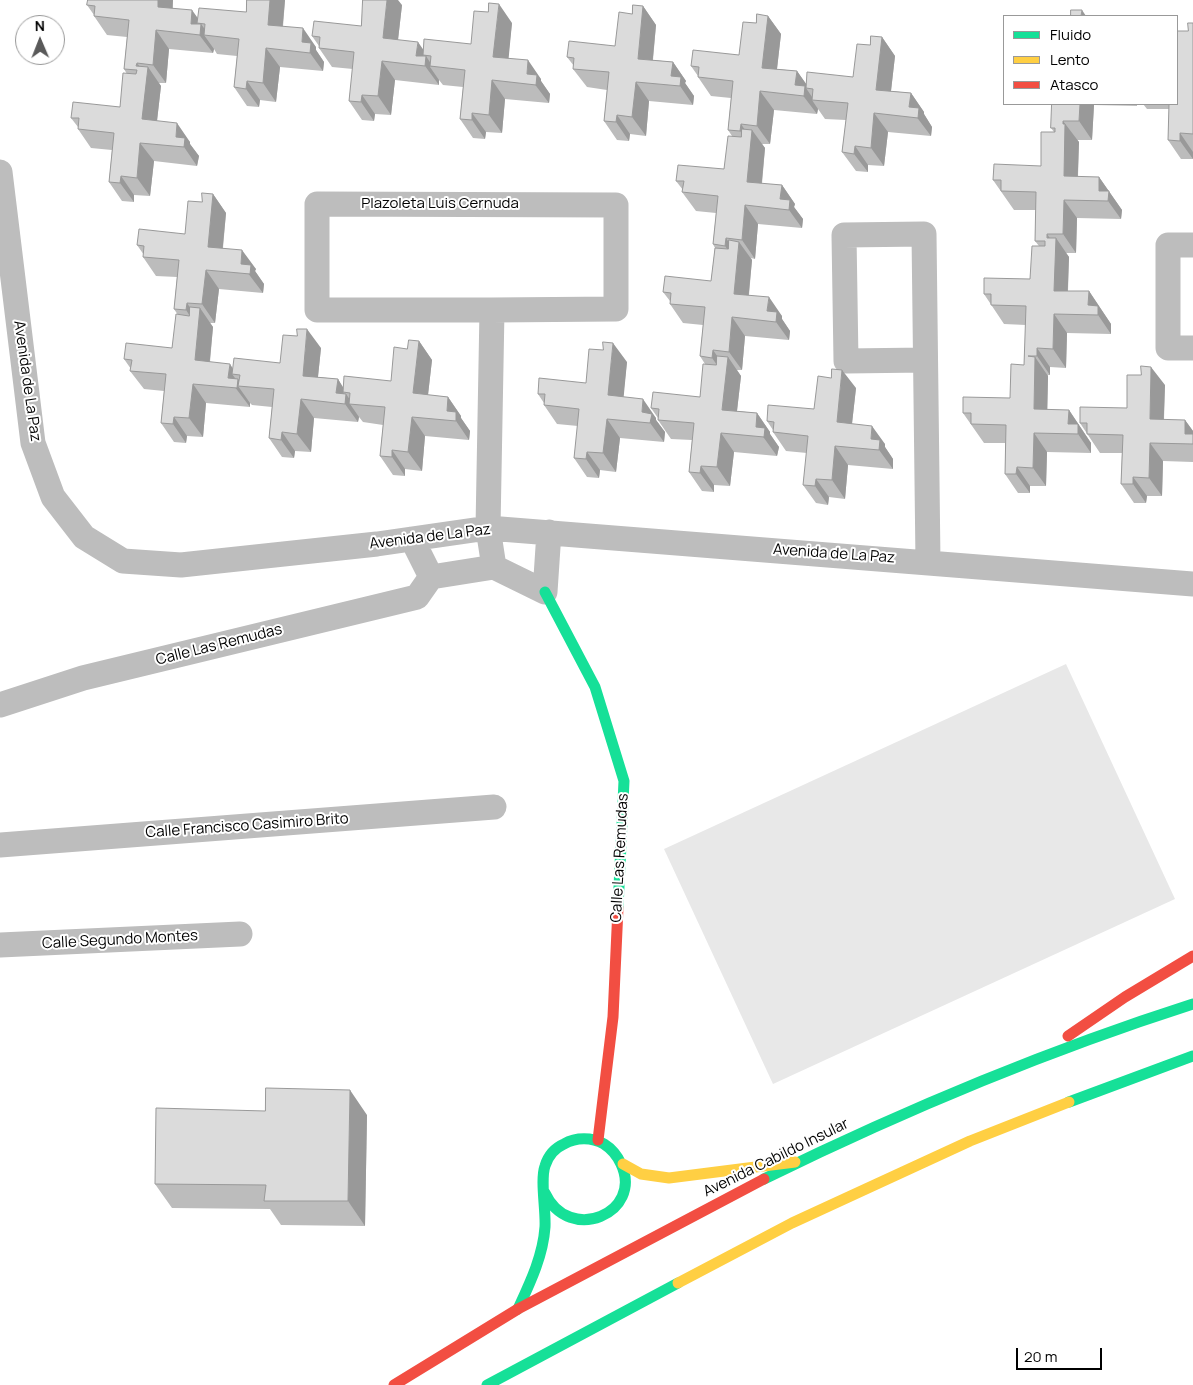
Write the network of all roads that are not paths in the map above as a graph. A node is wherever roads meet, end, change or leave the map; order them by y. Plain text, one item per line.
1 (0, 172) edge
2 (1193, 245) edge
3 (492, 310) junction
4 (1193, 348) edge
5 (926, 360) junction
6 (488, 528) junction
7 (549, 532) junction
8 (412, 539) junction
9 (928, 562) junction
10 (494, 567) junction
11 (431, 578) junction
12 (1193, 584) edge
13 (545, 592) junction
14 (0, 705) edge
15 (494, 807) dead end
16 (0, 845) edge
17 (240, 934) dead end
18 (0, 946) edge
19 (1193, 956) edge
20 (1193, 1004) edge
21 (1193, 1056) edge
22 (1036, 1058) junction
23 (1193, 1063) edge
24 (1111, 1085) junction
25 (598, 1140) junction
26 (799, 1162) junction
27 (623, 1164) junction
28 (545, 1193) junction
29 (518, 1309) junction
30 (394, 1385) edge
31 (487, 1385) edge

1 - 8 street, Avenida de La Paz
2 - 4 street
3 - 3 street, Plazoleta Luis Cernuda
3 - 6 street
5 - 5 street
5 - 9 street
6 - 7 street, Avenida de La Paz
6 - 8 street, Avenida de La Paz
6 - 10 street
7 - 9 street, Avenida de La Paz
7 - 13 street
8 - 11 street
9 - 12 street, Avenida de La Paz
10 - 11 street
10 - 13 street
11 - 14 street, Calle Las Remudas
13 - 25 main road, Calle Las Remudas
15 - 16 street, Calle Francisco Casimiro Brito
17 - 18 street, Calle Segundo Montes
19 - 22 main road
20 - 22 main road, Avenida Cabildo Insular
21 - 24 main road
22 - 26 main road, Avenida Cabildo Insular
23 - 24 main road
24 - 31 main road
25 - 27 main road
25 - 28 main road
26 - 27 main road
26 - 29 main road, Avenida Cabildo Insular
27 - 28 main road
28 - 29 main road
29 - 30 main road, Avenida Cabildo Insular

